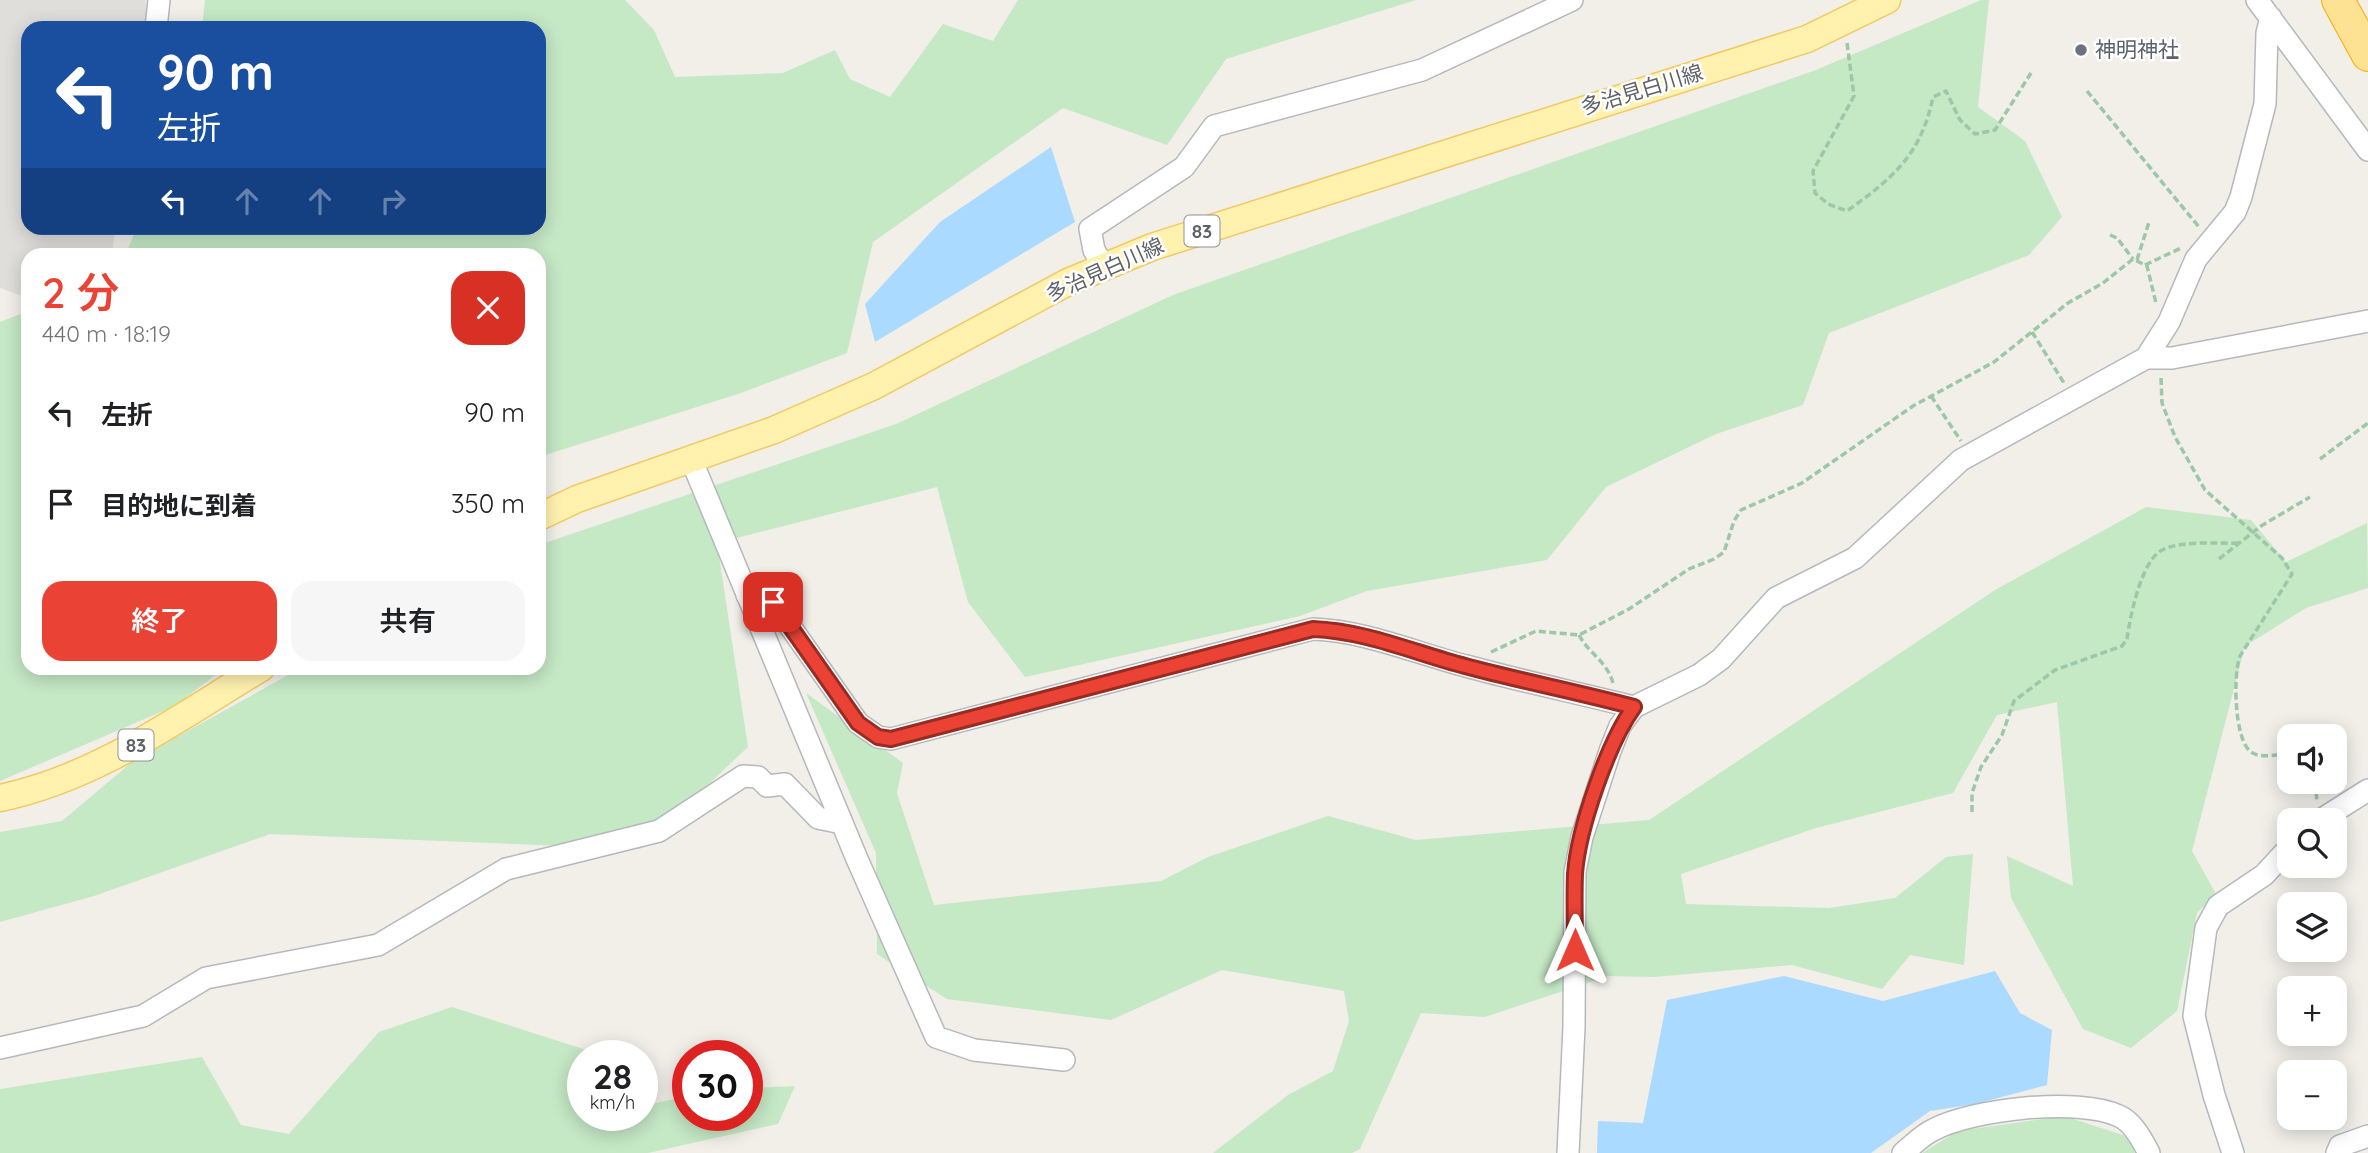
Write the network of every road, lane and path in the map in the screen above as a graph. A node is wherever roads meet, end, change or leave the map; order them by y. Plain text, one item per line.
1 (159, 0) edge
2 (1572, 0) edge
3 (1887, 0) edge
4 (2257, 0) edge
5 (2338, 0) edge
6 (1852, 12) edge
7 (2272, 18) junction
8 (157, 21) edge
9 (2368, 55) edge
10 (2031, 73) dead end
11 (2087, 91) dead end
12 (2368, 150) edge
13 (2149, 222) dead end
14 (2110, 235) dead end
15 (2210, 239) junction
16 (2135, 260) junction
17 (2145, 265) junction
18 (1103, 266) junction
19 (2368, 321) edge
20 (2165, 328) junction
21 (2032, 332) junction
22 (2153, 358) junction
23 (1931, 396) junction
24 (2073, 397) junction
25 (2368, 423) edge
26 (1970, 455) junction
27 (691, 459) junction
28 (2320, 459) dead end
29 (2310, 497) dead end
30 (546, 514) edge
31 (2252, 532) junction
32 (2238, 543) junction
33 (2219, 559) dead end
34 (747, 595) junction
35 (1579, 635) junction
36 (1464, 666) junction
37 (250, 675) edge
38 (1625, 704) junction
39 (2277, 754) edge
40 (2368, 790) edge
41 (0, 798) edge
42 (2340, 808) edge
43 (1972, 812) dead end
44 (842, 823) junction
45 (2277, 861) edge
46 (0, 1048) edge
47 (1063, 1060) dead end
48 (2368, 1136) edge
49 (1568, 1153) edge
50 (1903, 1153) edge
51 (2149, 1153) edge
52 (2234, 1153) edge
53 (2337, 1153) edge

1 - 8 street
2 - 18 street
3 - 6 main road, 多治見白川線 / 83
4 - 7 street
5 - 9 highway
6 - 10 path
6 - 18 main road, 多治見白川線 / 83
7 - 12 street
7 - 15 street
11 - 15 path
13 - 16 path
14 - 16 path
15 - 17 path
15 - 20 street
16 - 17 path
16 - 21 path
17 - 20 path
18 - 27 main road, 多治見白川線 / 83
19 - 22 street
20 - 22 street
21 - 23 path
21 - 24 path
22 - 24 street
22 - 31 path
23 - 26 path
23 - 35 path
24 - 26 street
25 - 28 path
26 - 38 street
27 - 30 main road, 多治見白川線 / 83
27 - 34 street
29 - 31 path
31 - 32 path
31 - 39 path
32 - 33 path
32 - 43 path
34 - 36 street
34 - 44 street
35 - 36 path
35 - 38 path
36 - 38 street
37 - 41 main road, 83
38 - 49 street
40 - 42 street
44 - 46 street
44 - 47 street
45 - 52 street
48 - 53 street
50 - 51 street

